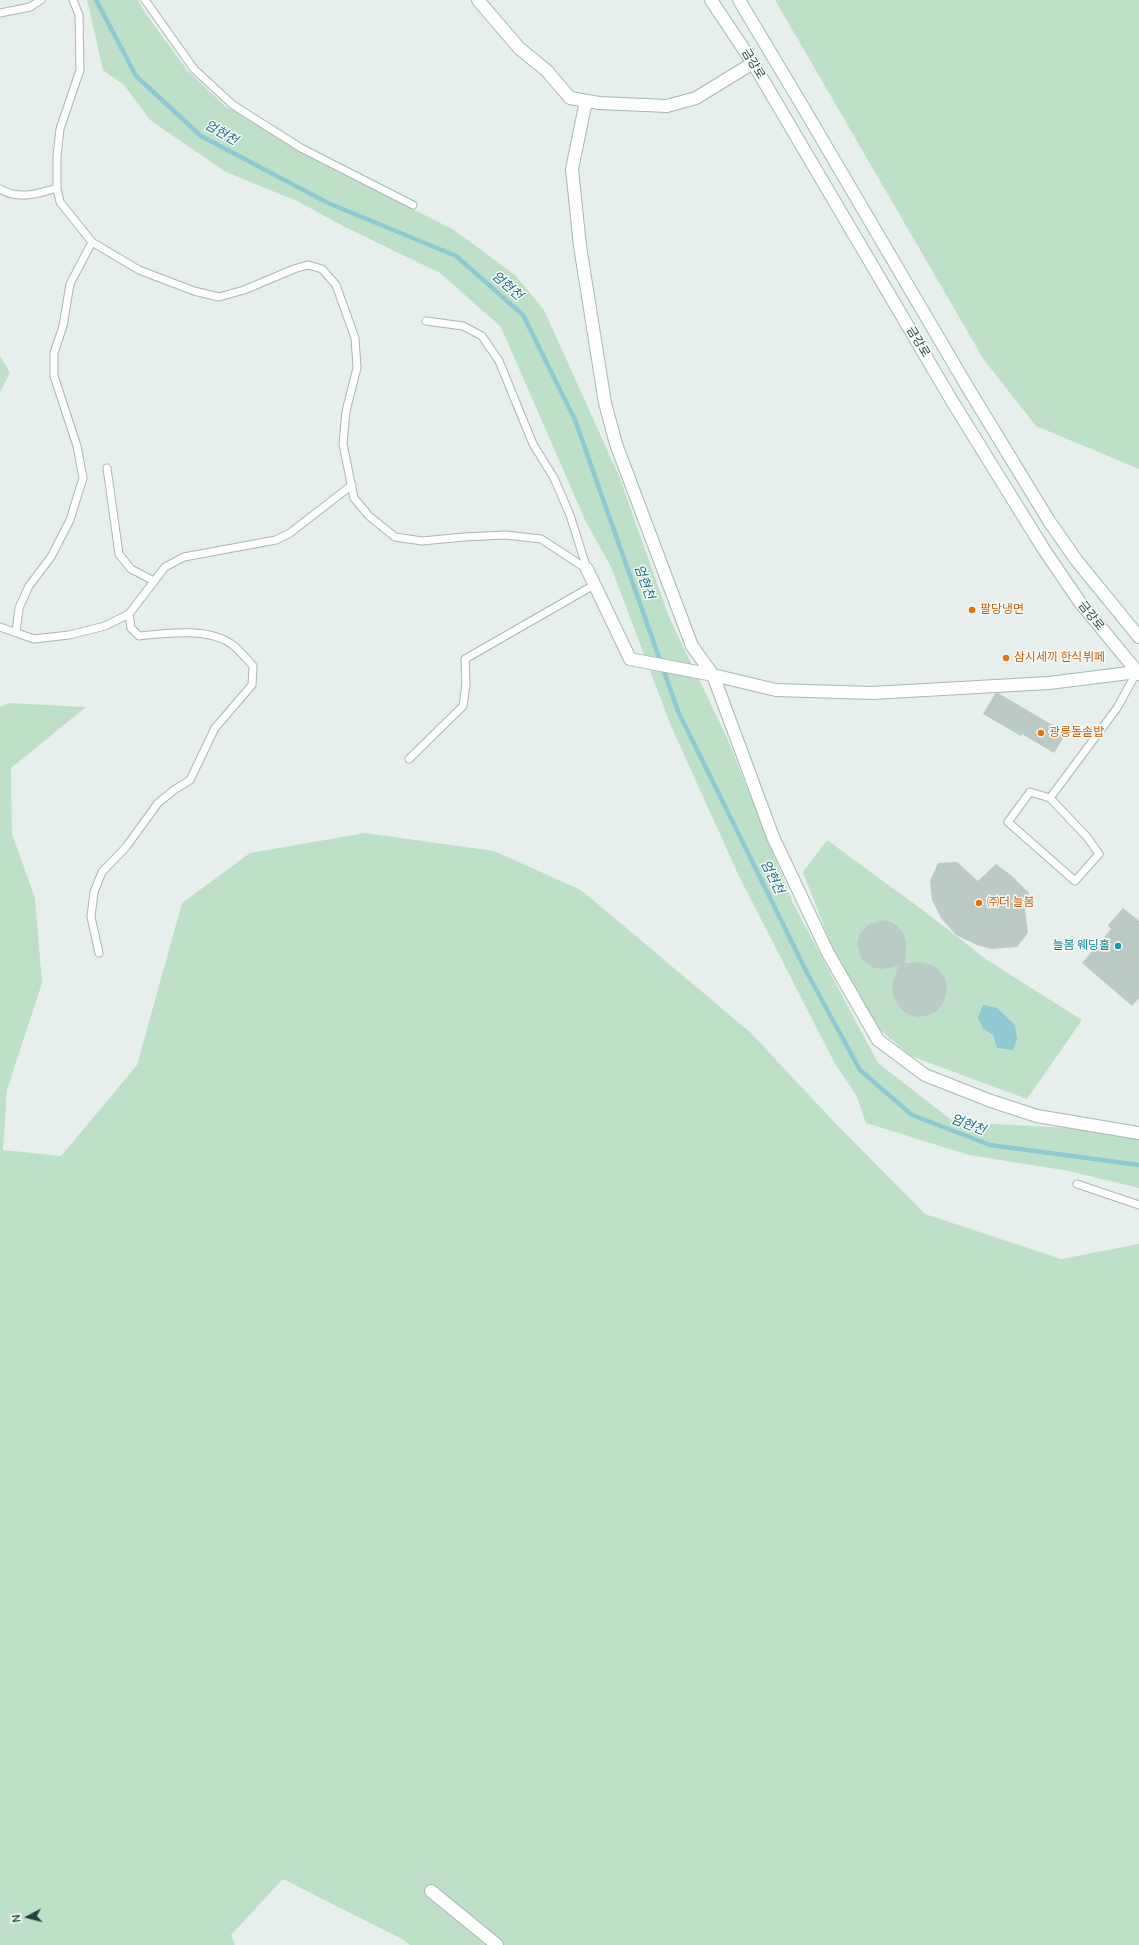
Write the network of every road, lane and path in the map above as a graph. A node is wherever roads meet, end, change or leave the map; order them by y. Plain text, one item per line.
1 (41, 0) edge
2 (73, 0) edge
3 (145, 0) edge
4 (478, 0) edge
5 (711, 0) edge
6 (739, 0) edge
7 (0, 13) edge
8 (753, 63) junction
9 (586, 100) junction
10 (56, 188) junction
11 (0, 189) edge
12 (413, 205) dead end
13 (92, 242) junction
14 (426, 321) dead end
15 (107, 468) dead end
16 (352, 485) junction
17 (587, 569) junction
18 (154, 580) junction
19 (594, 585) junction
20 (129, 614) junction
21 (0, 627) edge
22 (16, 632) junction
23 (1139, 637) edge
24 (1138, 672) edge
25 (713, 675) junction
26 (409, 759) dead end
27 (1050, 798) junction
28 (99, 953) dead end
29 (1139, 1133) edge
30 (1077, 1184) dead end
31 (1139, 1205) edge
32 (431, 1891) dead end
33 (497, 1945) edge

1 - 7 lane
2 - 10 lane
3 - 12 lane
4 - 9 street
5 - 8 street, 금강로
6 - 23 street, 금강로
8 - 9 street
8 - 24 street, 금강로
9 - 25 street
10 - 11 lane
10 - 13 lane
13 - 16 lane
13 - 22 lane
14 - 17 lane
15 - 18 lane
16 - 17 lane
16 - 18 lane
17 - 19 street
18 - 20 lane
19 - 25 street
19 - 26 lane
20 - 22 lane
20 - 28 lane
21 - 22 lane
24 - 25 street
24 - 27 lane
25 - 29 street
27 - 27 lane
30 - 31 lane
32 - 33 street

